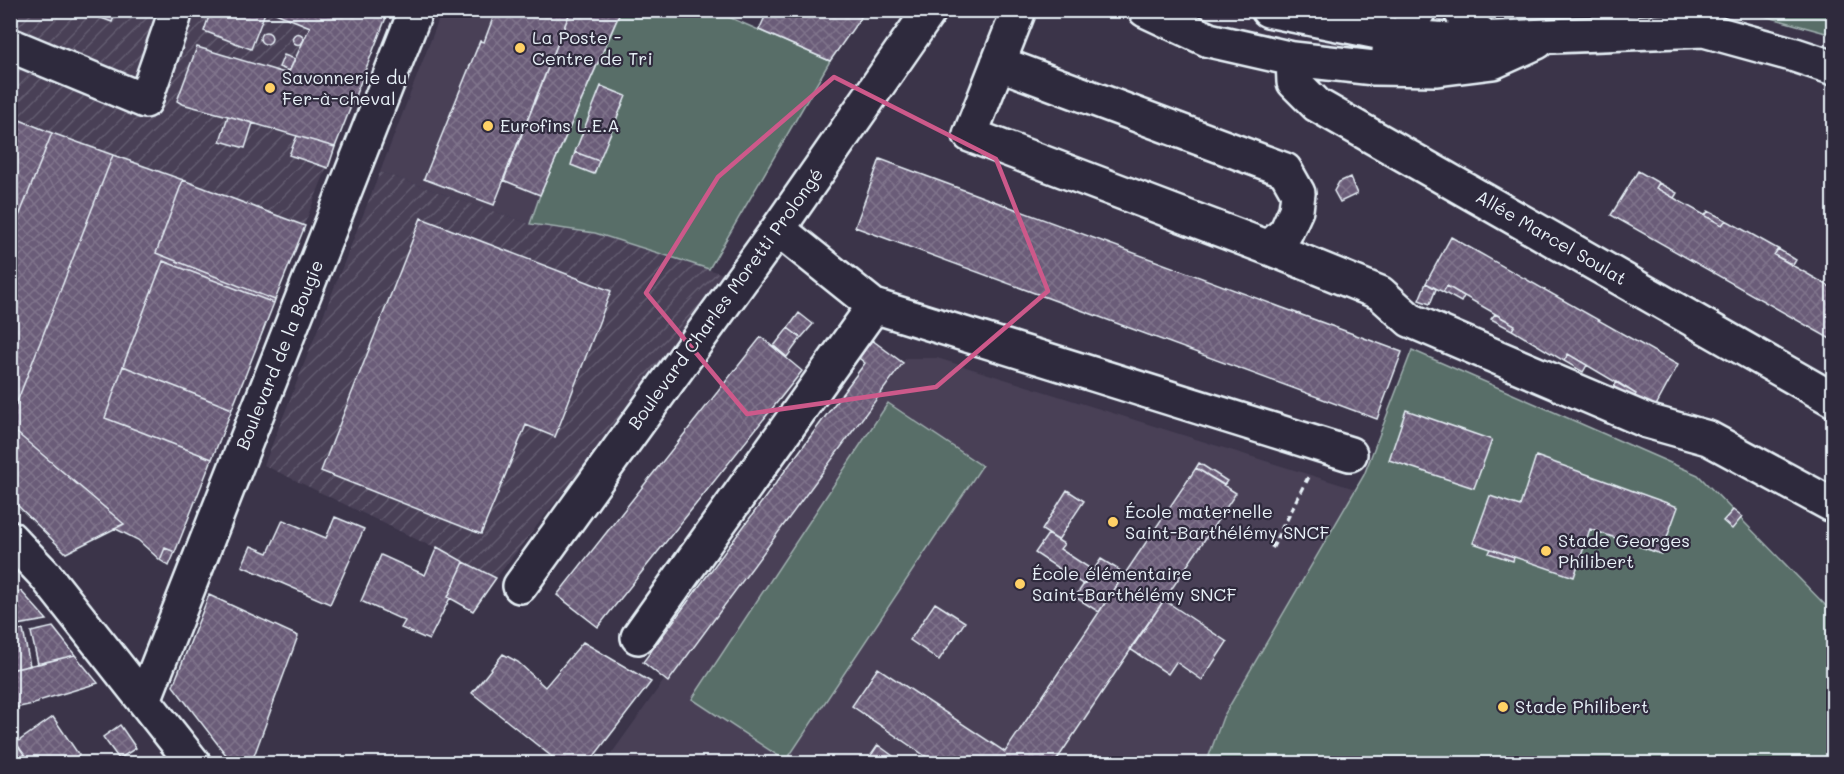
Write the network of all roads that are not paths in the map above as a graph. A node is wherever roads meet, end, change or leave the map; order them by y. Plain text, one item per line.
1 (416, 10) edge
2 (930, 10) edge
3 (1019, 10) edge
4 (1145, 10) edge
5 (1460, 10) edge
6 (1288, 12) edge
7 (174, 17) dead end
8 (1366, 20) edge
9 (1411, 23) edge
10 (1551, 36) junction
11 (1485, 37) junction
12 (10, 45) edge
13 (1293, 59) junction
14 (998, 63) junction
15 (1374, 68) junction
16 (1833, 68) edge
17 (778, 229) junction
18 (1269, 248) junction
19 (873, 306) junction
20 (1833, 399) edge
21 (1336, 449) road end
22 (1833, 506) edge
23 (10, 538) edge
24 (520, 586) dead end
25 (638, 637) dead end
26 (144, 700) junction
27 (194, 764) edge

1 - 26 street, Boulevard de la Bougie
2 - 17 street, Boulevard Charles Moretti Prolongé
3 - 14 street
4 - 13 street
5 - 11 street
6 - 8 street
7 - 12 street
8 - 9 street
8 - 15 street
9 - 11 street
9 - 15 street
10 - 11 street
10 - 15 street
10 - 16 street
13 - 15 street
13 - 20 street, Allée Marcel Soulat
14 - 18 street
14 - 18 street
17 - 19 street
17 - 24 street, Boulevard Charles Moretti Prolongé
18 - 22 street
19 - 21 street
19 - 25 street
23 - 26 street
26 - 27 street

